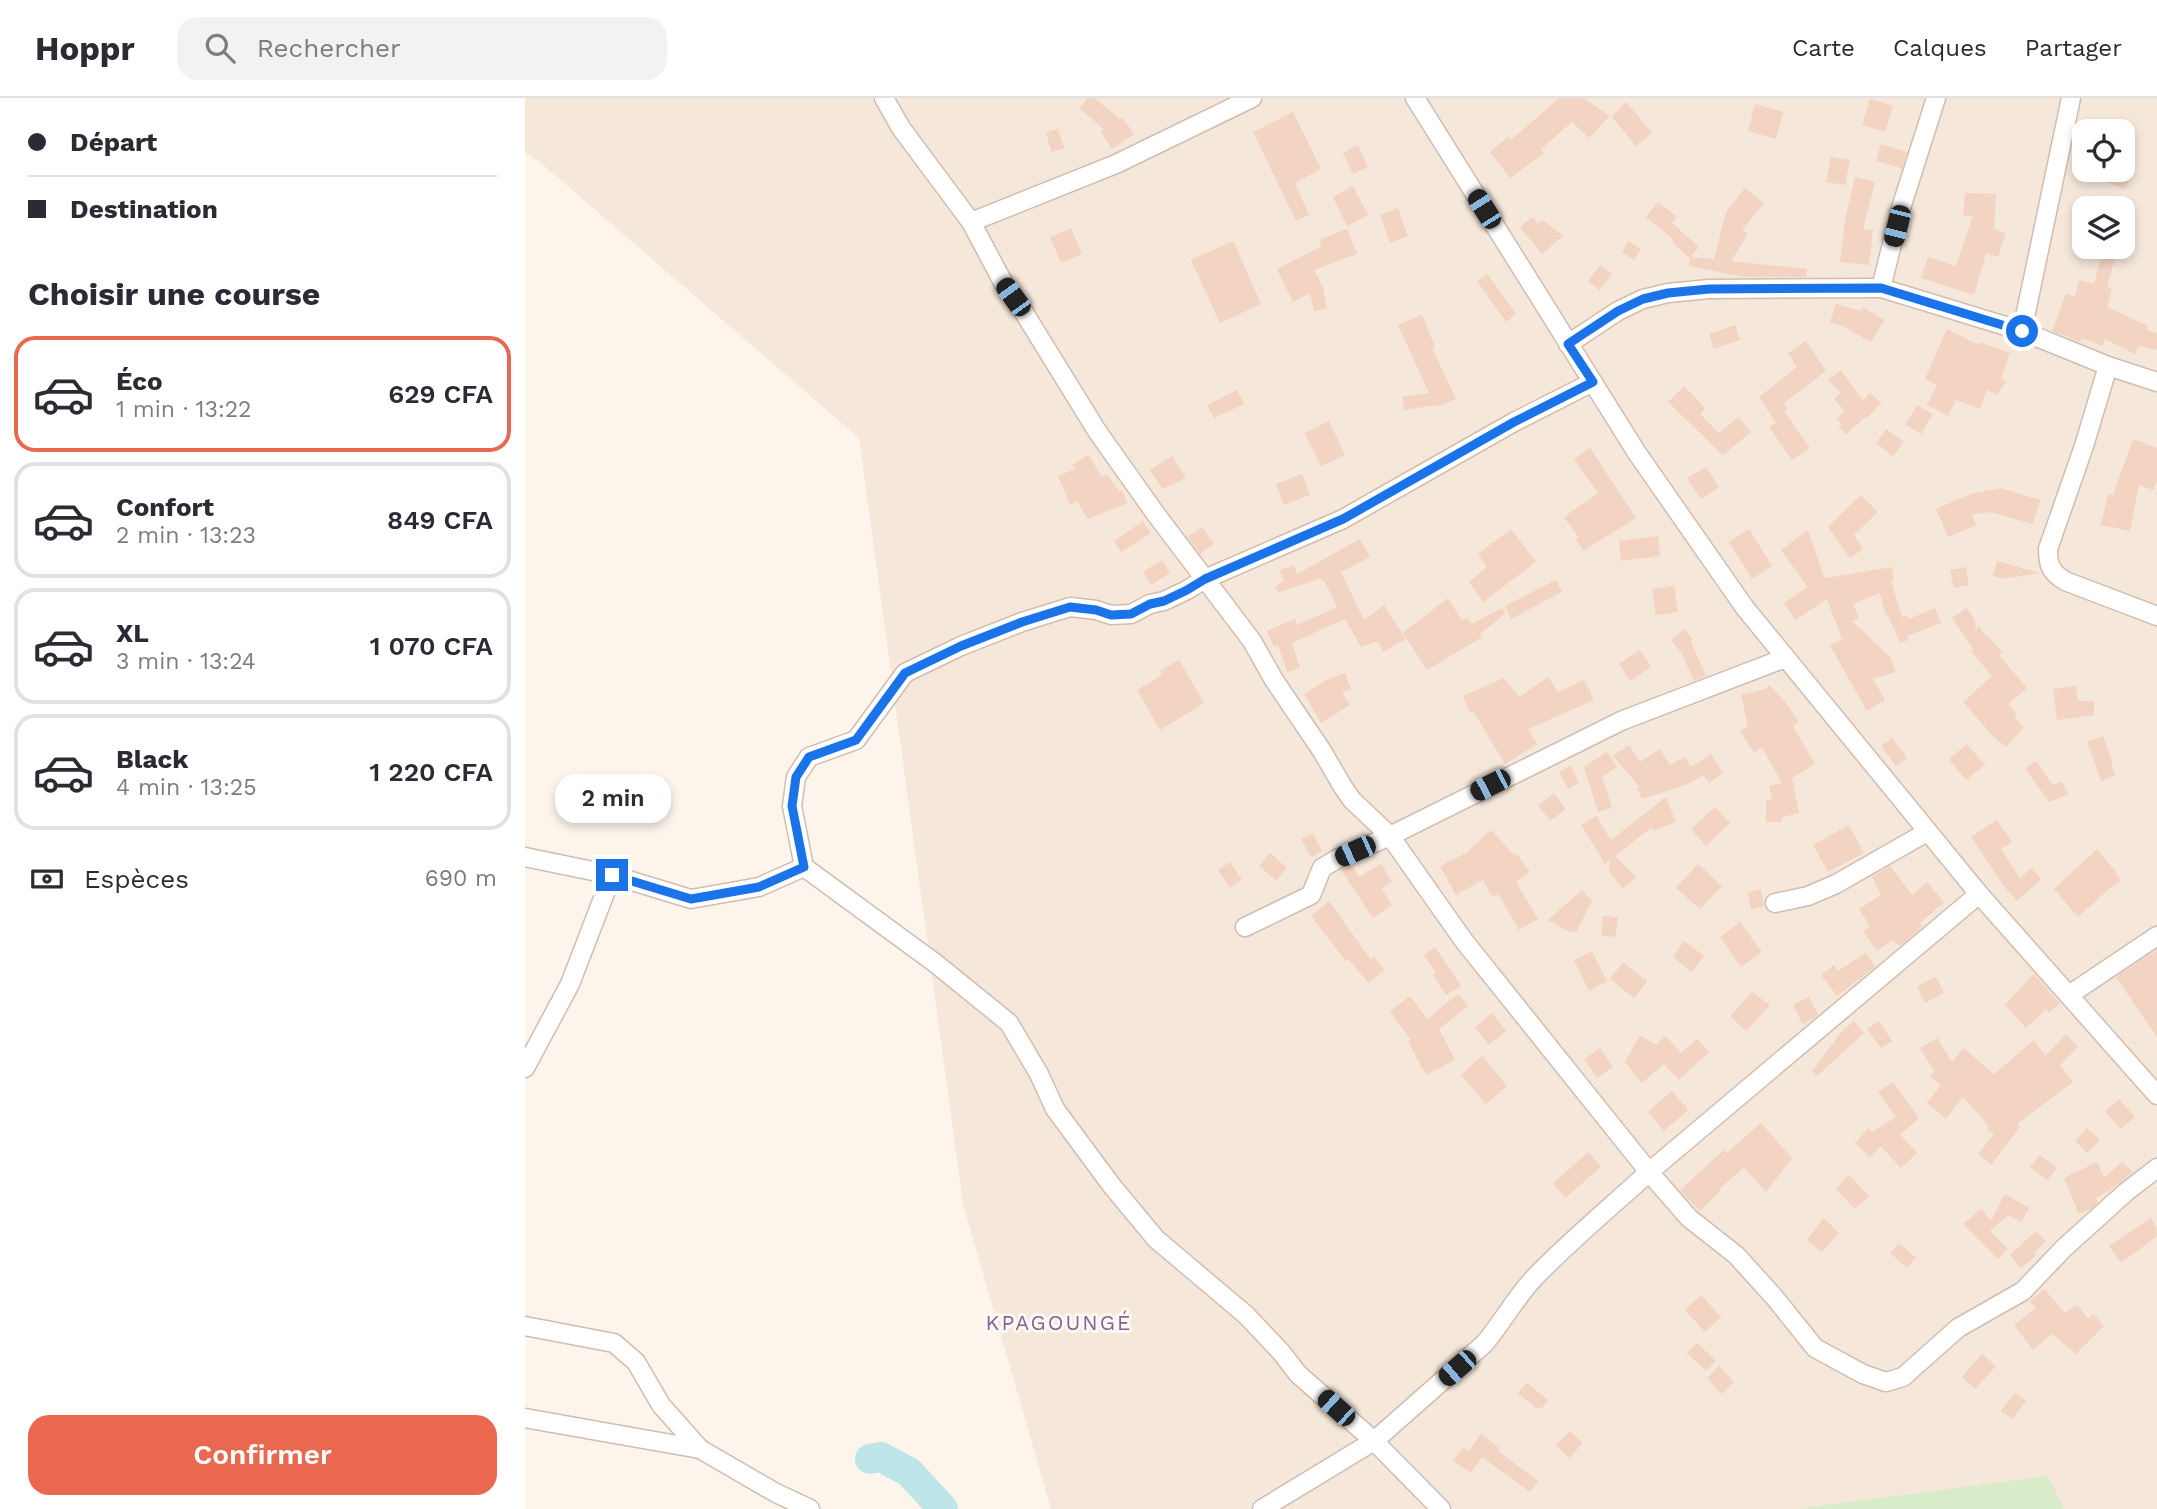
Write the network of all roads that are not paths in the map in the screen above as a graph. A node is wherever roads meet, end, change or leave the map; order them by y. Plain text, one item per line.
1 (884, 98) edge
2 (1252, 98) edge
3 (1415, 98) edge
4 (1935, 98) edge
5 (2071, 98) edge
6 (971, 222) junction
7 (1881, 288) junction
8 (2022, 331) junction
9 (1568, 344) junction
10 (2108, 366) junction
11 (1593, 382) junction
12 (2157, 383) edge
13 (1205, 579) junction
14 (2157, 616) edge
15 (1785, 658) junction
16 (1927, 832) junction
17 (1390, 836) junction
18 (525, 857) edge
19 (804, 867) junction
20 (612, 875) junction
21 (1979, 894) junction
22 (1775, 903) dead end
23 (1245, 928) dead end
24 (2157, 936) edge
25 (2069, 995) junction
26 (525, 1068) edge
27 (2157, 1095) edge
28 (2157, 1168) edge
29 (1649, 1172) junction
30 (525, 1326) edge
31 (525, 1418) edge
32 (1374, 1441) junction
33 (700, 1450) junction
34 (810, 1509) edge
35 (1262, 1509) edge
36 (1441, 1509) edge

1 - 6 street
2 - 6 street
3 - 9 street
4 - 7 street
5 - 8 street
6 - 13 street
7 - 8 street
7 - 9 street
8 - 10 street
9 - 11 street
10 - 12 street
10 - 14 street
11 - 13 street
11 - 15 street
13 - 17 street
13 - 19 street
15 - 16 street
15 - 17 street
16 - 21 street
16 - 22 street
17 - 23 street
17 - 29 street
18 - 20 street
19 - 20 street
19 - 32 street
20 - 26 street
21 - 25 street
21 - 29 street
24 - 25 street
25 - 27 street
28 - 29 street
29 - 32 street
30 - 33 street
31 - 33 street
32 - 35 street
32 - 36 street
33 - 34 street

